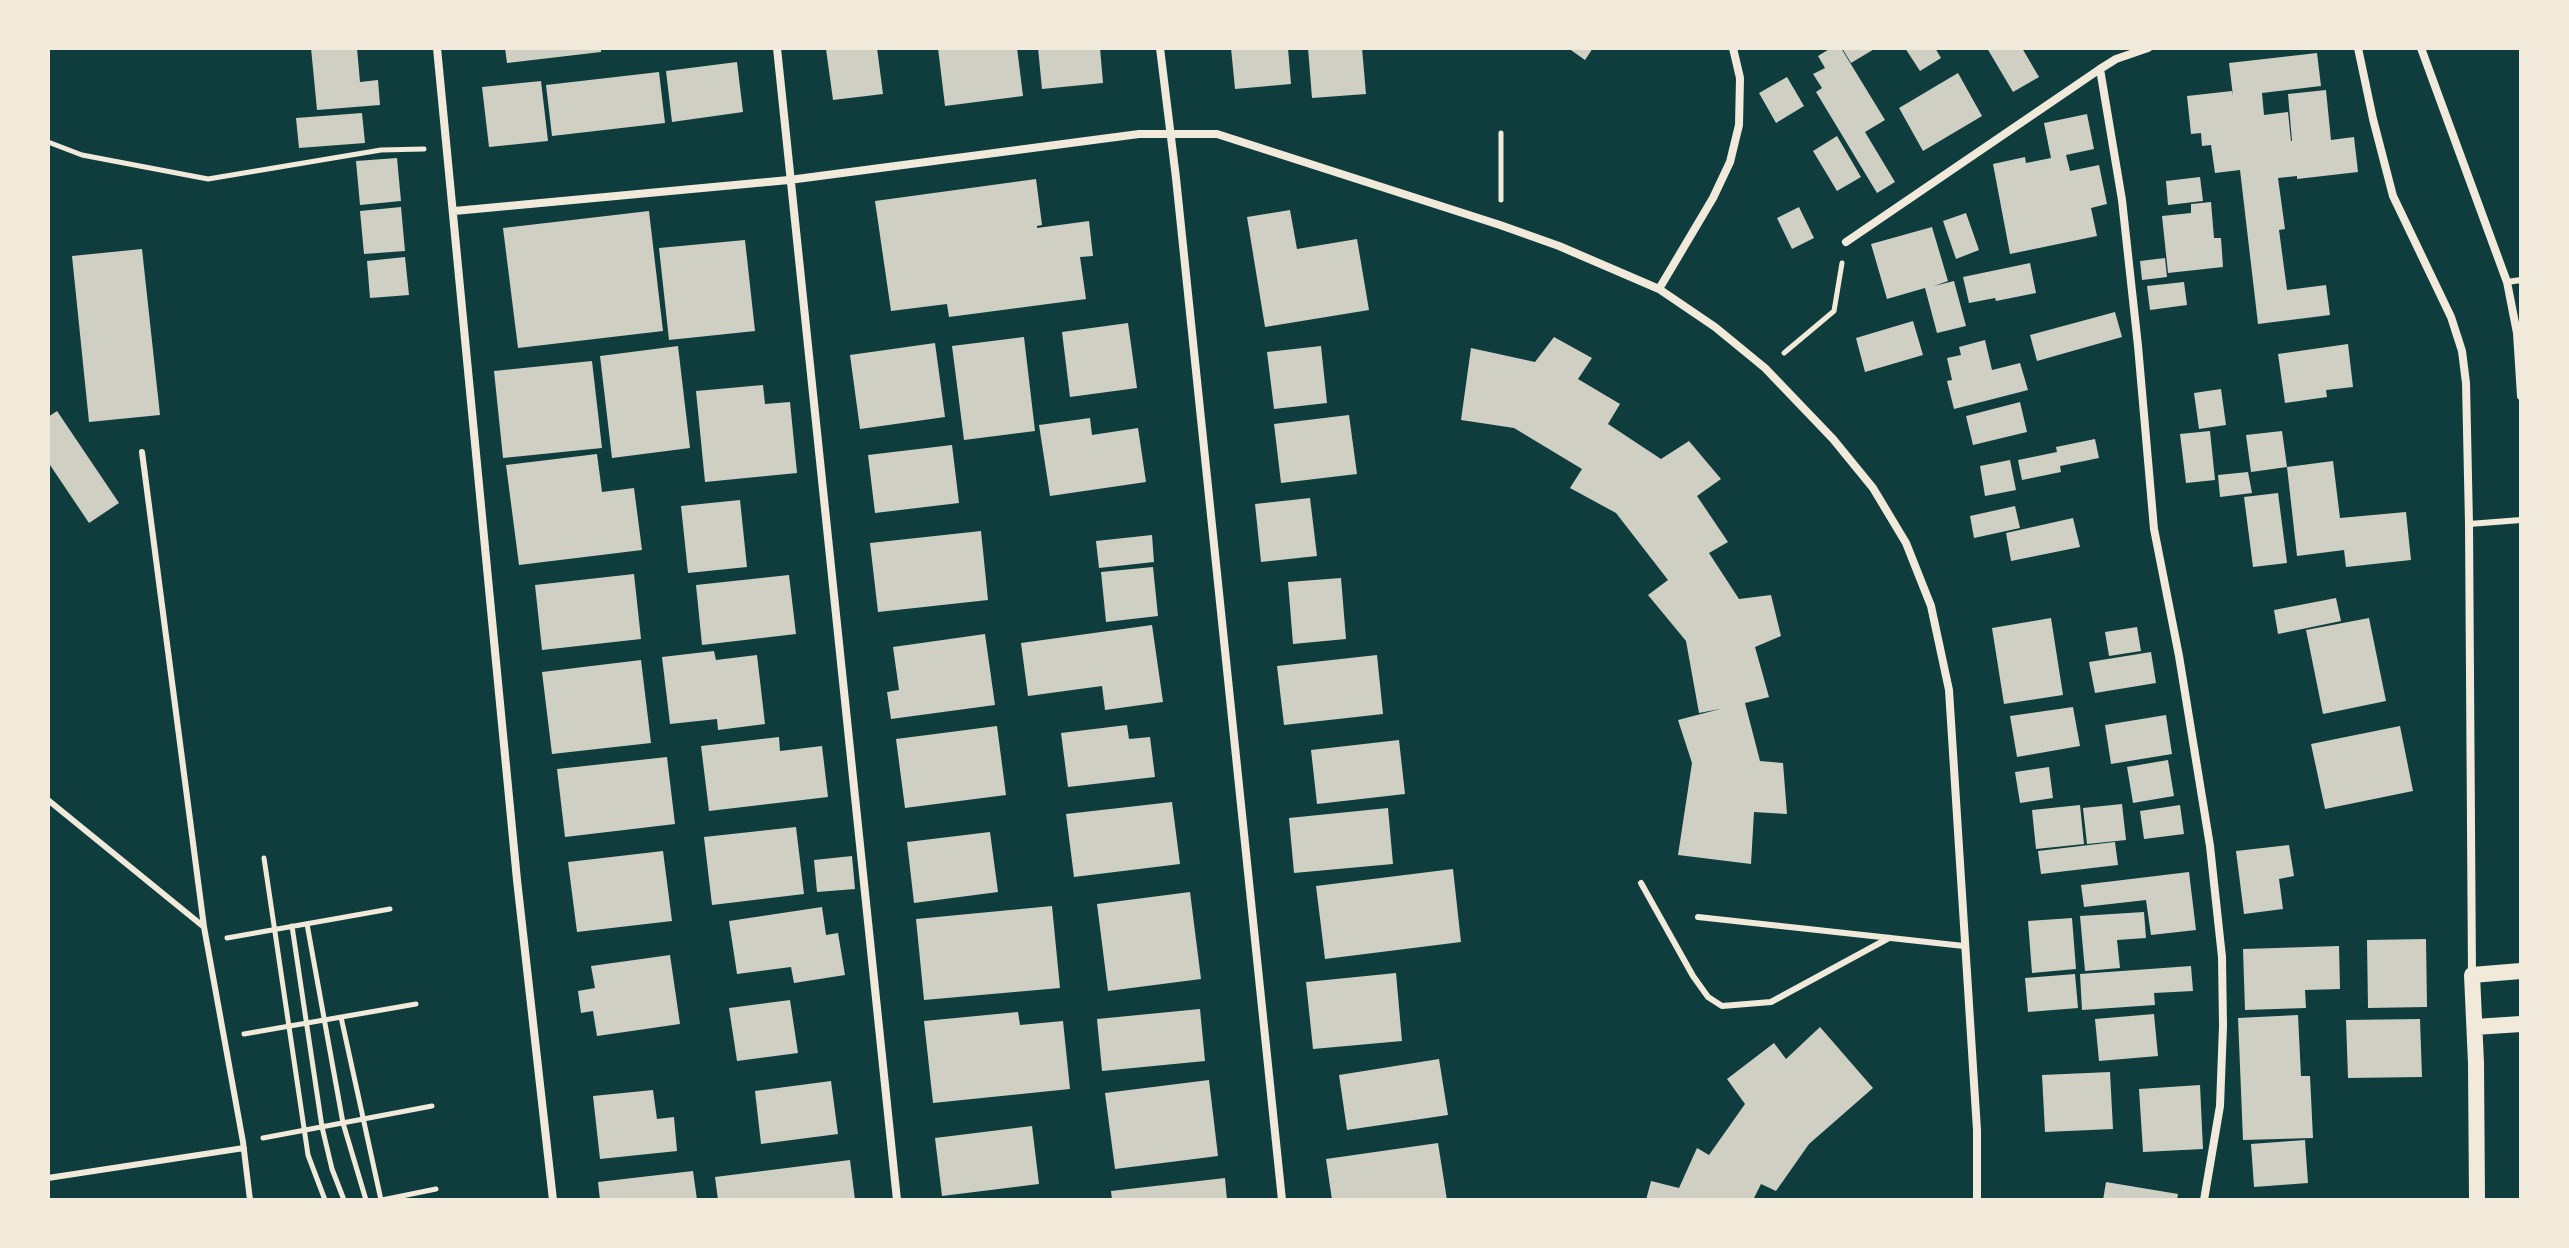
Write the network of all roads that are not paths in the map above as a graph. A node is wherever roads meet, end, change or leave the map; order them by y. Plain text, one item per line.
1 (437, 48) edge
2 (777, 48) edge
3 (1160, 48) edge
4 (1733, 48) edge
5 (2148, 48) edge
6 (2358, 48) edge
7 (2421, 48) edge
8 (2100, 69) junction
9 (1171, 132) junction
10 (789, 180) junction
11 (454, 211) junction
12 (1846, 242) road end
13 (2521, 280) edge
14 (2507, 282) junction
15 (1659, 289) junction
16 (2521, 396) edge
17 (142, 452) dead end
18 (2521, 520) edge
19 (2469, 524) junction
20 (48, 800) edge
21 (1641, 883) dead end
22 (1698, 917) dead end
23 (204, 927) junction
24 (1889, 938) junction
25 (1964, 946) junction
26 (2521, 971) edge
27 (2472, 975) junction
28 (2521, 1024) edge
29 (2475, 1027) junction
30 (243, 1145) junction
31 (48, 1178) edge
32 (250, 1200) edge
33 (553, 1200) edge
34 (897, 1200) edge
35 (1282, 1200) edge
36 (1977, 1200) edge
37 (2204, 1200) edge
38 (2477, 1200) edge

1 - 11 street
2 - 10 street
3 - 9 street
4 - 15 street
5 - 8 street
6 - 19 street
7 - 14 street
8 - 12 street
8 - 37 street
9 - 10 street
9 - 15 street
9 - 35 street
10 - 11 street
10 - 34 street
11 - 33 street
13 - 14 lane
14 - 16 street
15 - 25 street
17 - 23 lane
18 - 19 lane
19 - 27 street
20 - 23 lane
21 - 24 lane
22 - 24 lane
23 - 30 lane
24 - 25 lane
25 - 36 street
26 - 27 main road
27 - 29 main road
28 - 29 main road
29 - 38 main road
30 - 31 lane
30 - 32 lane

